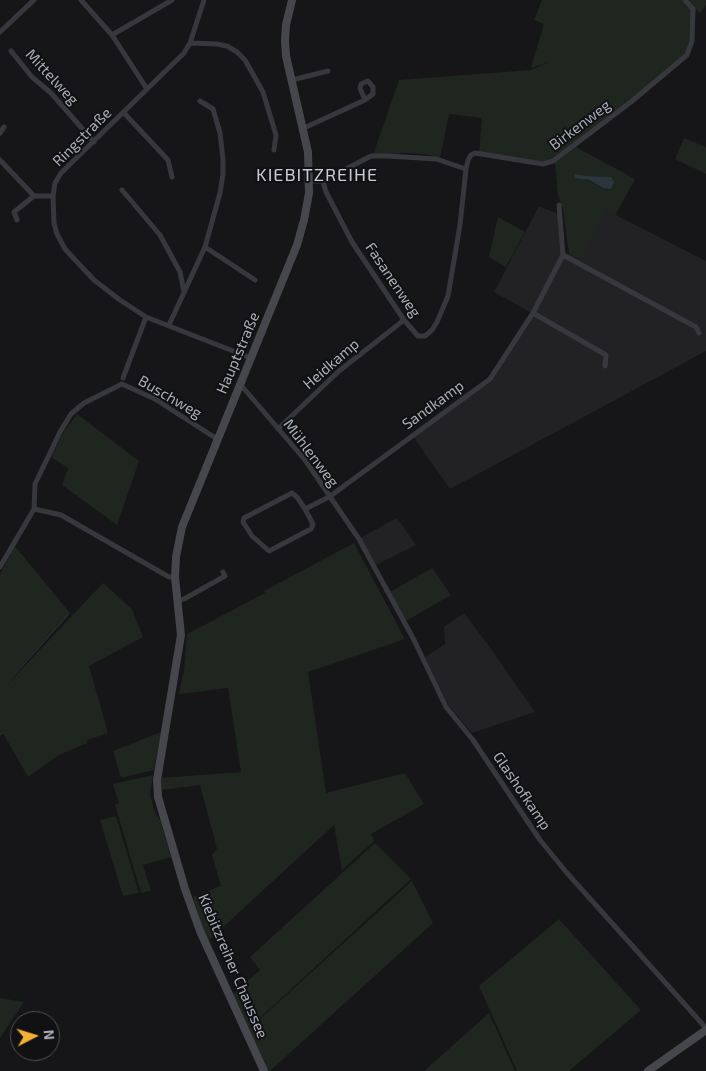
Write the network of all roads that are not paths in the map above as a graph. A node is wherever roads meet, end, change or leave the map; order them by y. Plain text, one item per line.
1 (34, 0) edge
2 (81, 0) edge
3 (172, 0) edge
4 (204, 0) edge
5 (292, 0) edge
6 (685, 0) edge
7 (0, 32) edge
8 (112, 35) junction
9 (190, 43) junction
10 (11, 51) dead end
11 (328, 71) dead end
12 (292, 80) junction
13 (147, 89) junction
14 (365, 100) dead end
15 (200, 101) dead end
16 (124, 113) junction
17 (4, 127) dead end
18 (304, 128) junction
19 (0, 133) edge
20 (94, 142) junction
21 (274, 150) dead end
22 (0, 160) edge
23 (466, 169) junction
24 (172, 177) dead end
25 (308, 181) junction
26 (323, 181) junction
27 (122, 190) dead end
28 (34, 196) junction
29 (53, 196) junction
30 (559, 205) dead end
31 (17, 220) dead end
32 (205, 247) junction
33 (563, 255) junction
34 (255, 280) dead end
35 (184, 293) junction
36 (533, 313) junction
37 (146, 317) junction
38 (404, 320) junction
39 (170, 326) junction
40 (699, 333) dead end
41 (251, 358) junction
42 (605, 366) dead end
43 (123, 378) dead end
44 (240, 384) junction
45 (278, 429) junction
46 (217, 439) junction
47 (329, 497) junction
48 (34, 509) junction
49 (305, 509) junction
50 (359, 540) joint
51 (0, 567) edge
52 (223, 572) dead end
53 (175, 577) junction
54 (178, 601) junction
55 (181, 635) joint
56 (706, 1029) edge
57 (264, 1071) edge
58 (648, 1071) edge

1 - 7 street
2 - 8 street
3 - 8 street
4 - 9 street, Ringstraße
5 - 12 street, Hauptstraße
6 - 23 street, Birkenweg
8 - 13 street
9 - 13 street, Ringstraße
9 - 21 street
10 - 20 street, Mittelweg
11 - 12 street
12 - 18 street, Hauptstraße
13 - 16 street, Ringstraße
14 - 18 street
15 - 32 street
16 - 20 street, Ringstraße
16 - 24 street
17 - 19 street
18 - 25 street, Hauptstraße
20 - 29 street, Ringstraße
22 - 28 street
23 - 26 street
23 - 38 street, Fasanenweg
25 - 26 street
25 - 41 street, Hauptstraße
26 - 38 street, Fasanenweg
27 - 35 street
28 - 29 street
28 - 31 street
29 - 37 street, Ringstraße
30 - 33 street
32 - 34 street
32 - 35 street
33 - 36 street, Sandkamp
33 - 40 street
35 - 39 street
36 - 42 street
36 - 47 street, Sandkamp
37 - 39 street, Ringstraße
37 - 43 street
38 - 45 street, Heidkamp
39 - 41 street, Ringstraße
41 - 44 street, Hauptstraße
44 - 45 street, Mühlenweg
44 - 46 street, Hauptstraße
45 - 47 street, Mühlenweg
46 - 48 street, Buschweg
46 - 53 street, Hauptstraße
47 - 49 street, Sandkamp
47 - 50 street, Mühlenweg
48 - 51 street, Buschweg
48 - 53 street
49 - 49 street
50 - 56 street, Glashofkamp
52 - 54 street
53 - 54 street, Hauptstraße
54 - 55 street, Hauptstraße
55 - 57 street, Kiebitzreiher Chaussee
56 - 58 street

